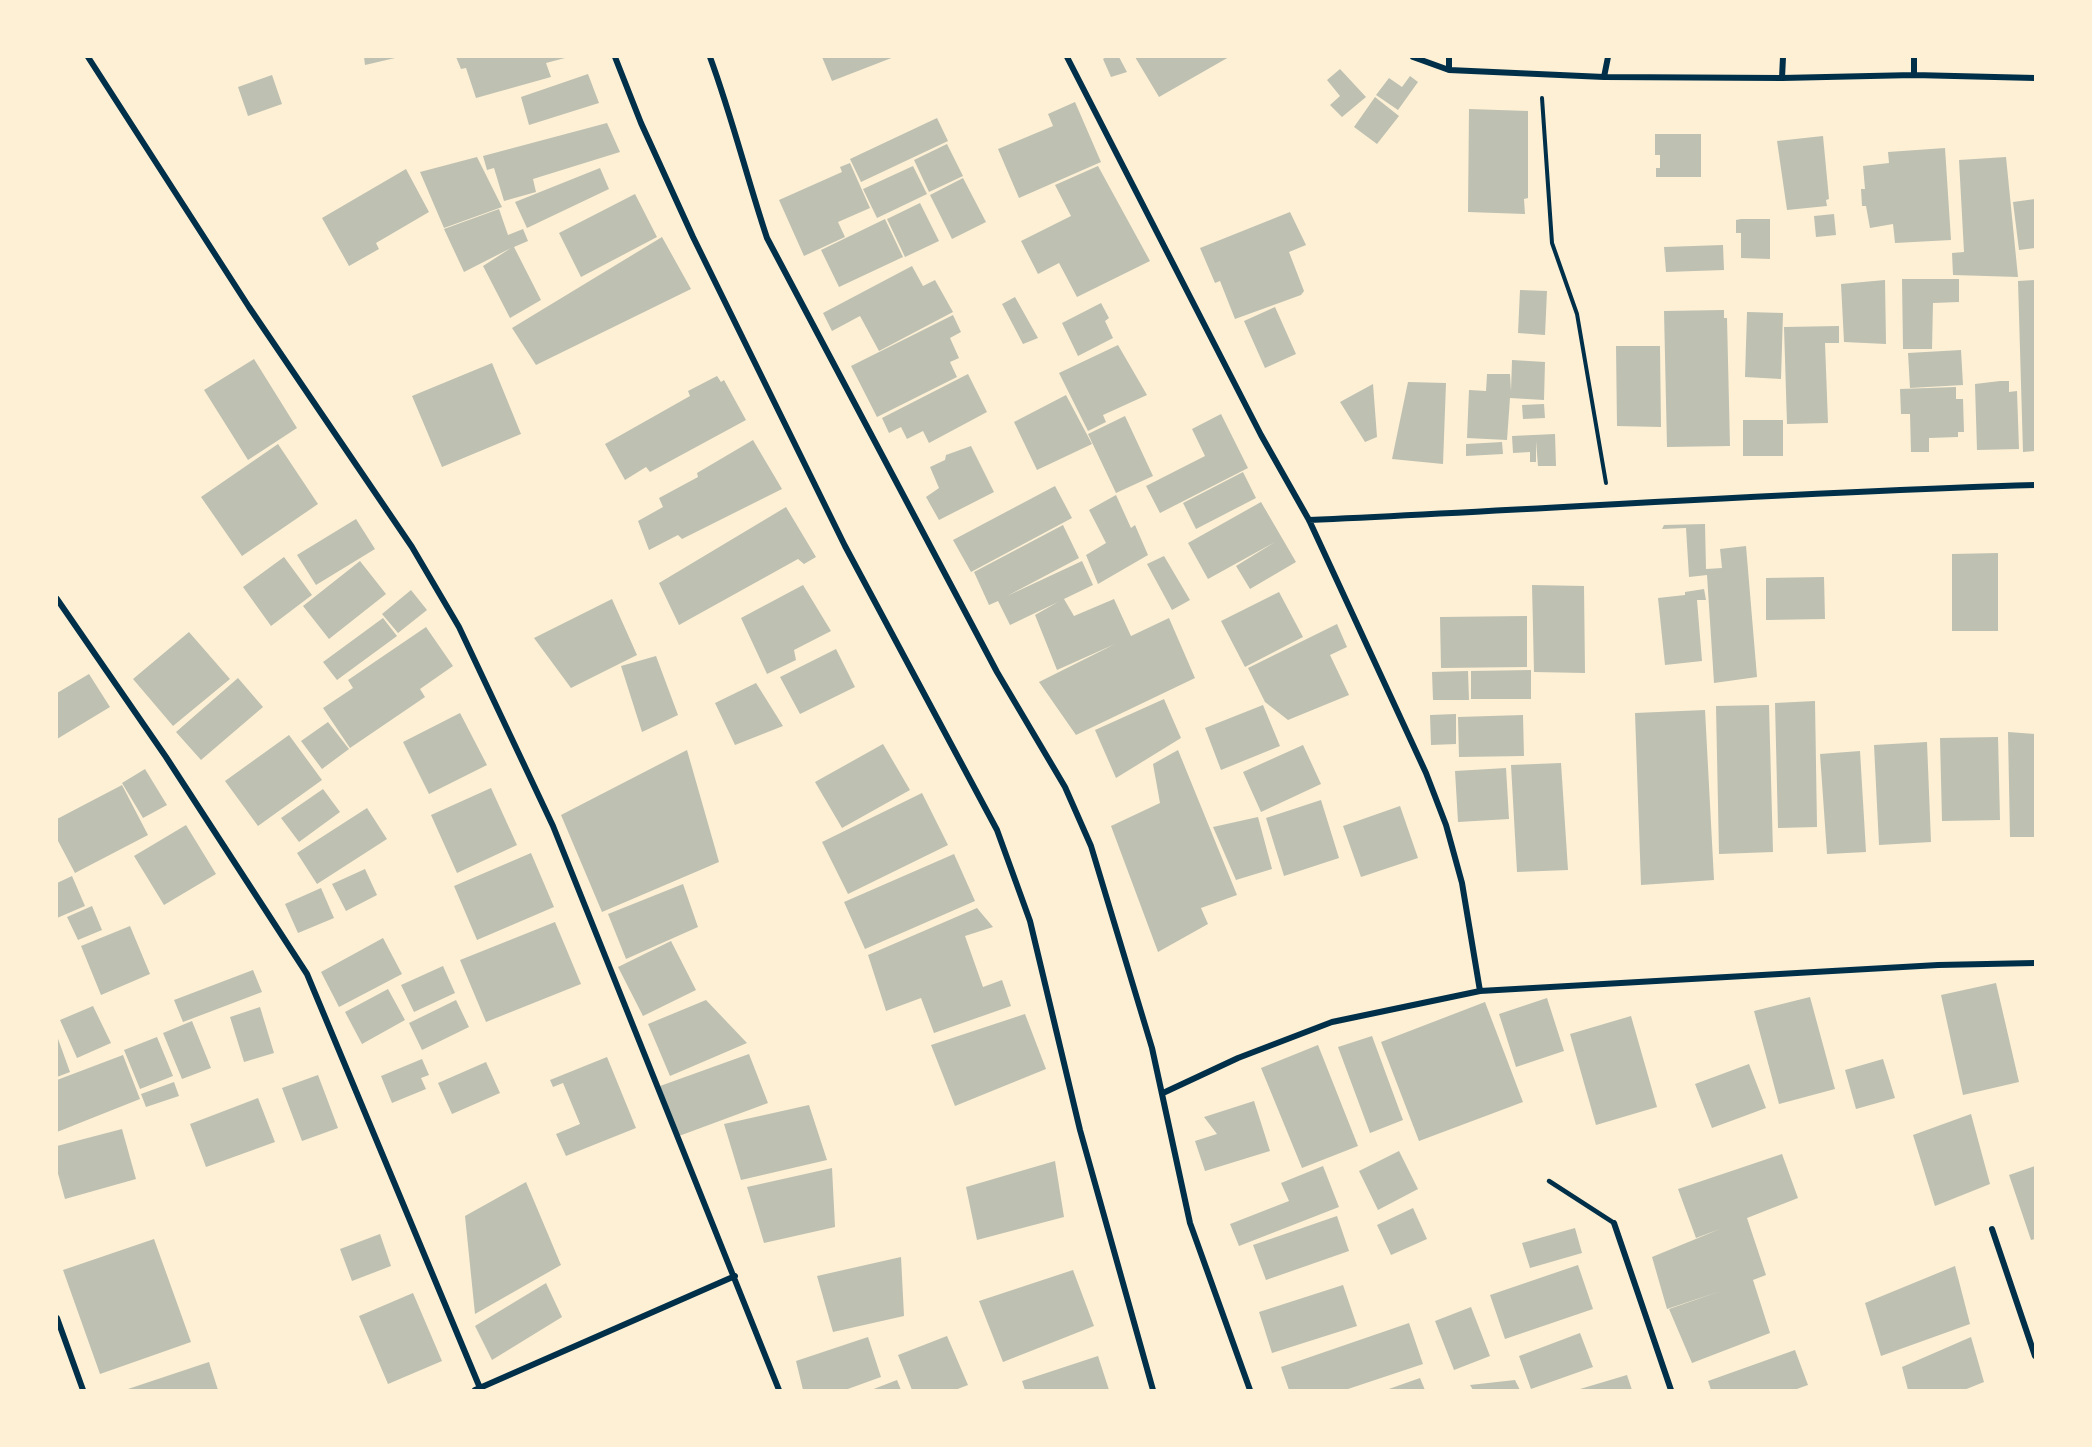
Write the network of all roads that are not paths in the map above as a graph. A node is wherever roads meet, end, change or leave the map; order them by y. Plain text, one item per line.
1 (88, 57) edge
2 (615, 57) edge
3 (710, 57) edge
4 (1067, 57) edge
5 (1413, 57) edge
6 (1449, 57) edge
7 (1608, 57) edge
8 (1783, 57) edge
9 (1914, 57) edge
10 (1449, 70) junction
11 (1914, 75) junction
12 (1604, 77) junction
13 (1782, 78) junction
14 (2035, 78) edge
15 (2035, 485) edge
16 (1309, 520) junction
17 (57, 599) edge
18 (2035, 963) edge
19 (1480, 991) junction
20 (1163, 1093) junction
21 (1548, 1181) dead end
22 (1614, 1223) joint
23 (1992, 1229) dead end
24 (735, 1276) junction
25 (57, 1318) edge
26 (2035, 1356) edge
27 (477, 1389) edge
28 (83, 1390) edge
29 (779, 1390) edge
30 (1153, 1390) edge
31 (1250, 1390) edge
32 (1671, 1390) edge

1 - 24 street
2 - 30 street
3 - 20 street
4 - 16 street
5 - 10 street
6 - 10 street
7 - 12 street
8 - 13 street
9 - 11 street
10 - 12 street
11 - 13 street
11 - 14 street
12 - 13 street
15 - 16 street
16 - 19 street
17 - 27 street
18 - 19 street
19 - 20 street
20 - 31 street
21 - 22 lane
22 - 32 street
23 - 26 street
24 - 27 street
24 - 29 street
25 - 28 street

